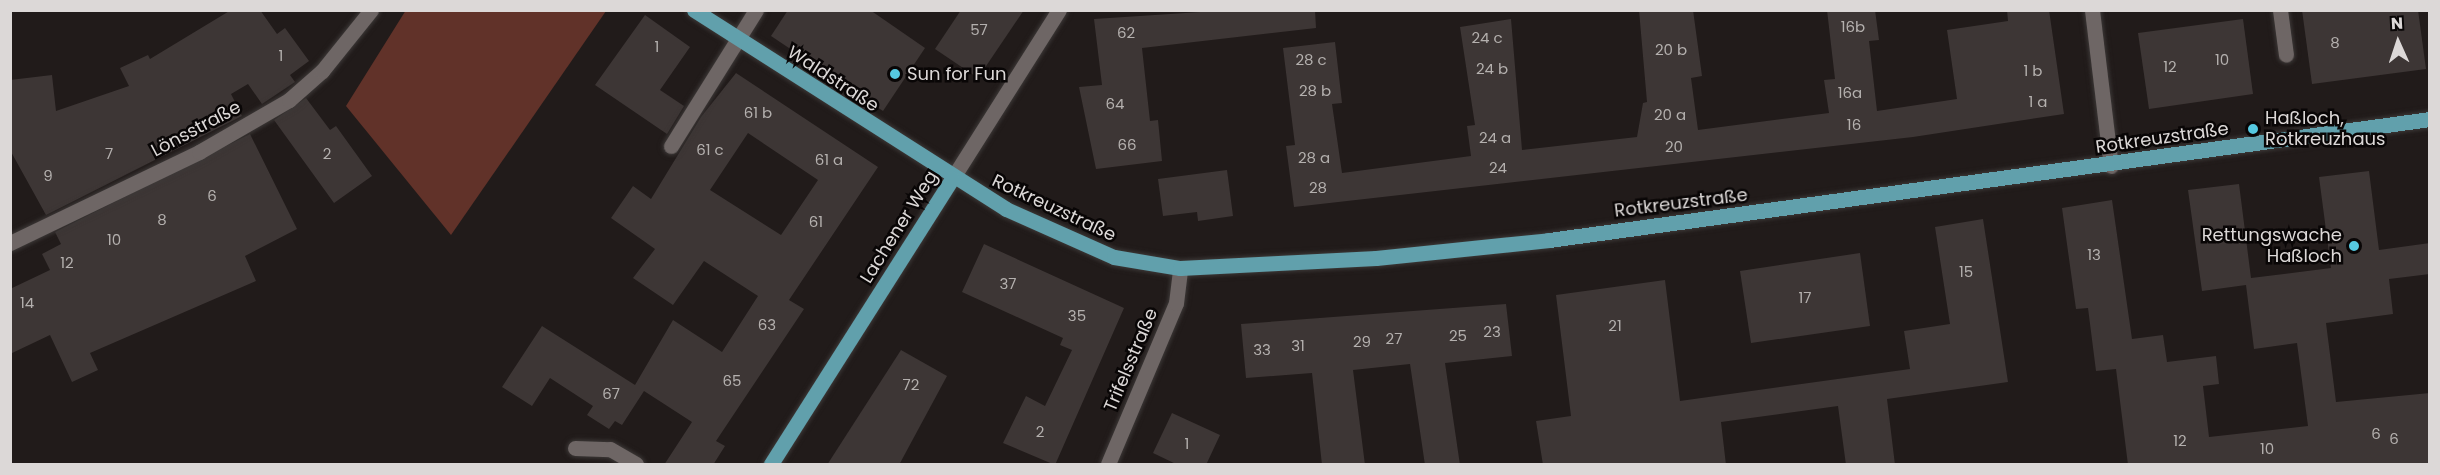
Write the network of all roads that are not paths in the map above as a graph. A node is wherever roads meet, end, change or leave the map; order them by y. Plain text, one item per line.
1 (371, 10) edge
2 (694, 10) edge
3 (756, 10) edge
4 (1059, 10) edge
5 (2092, 10) edge
6 (2280, 10) edge
7 (736, 40) junction
8 (2286, 55) dead end
9 (2430, 119) edge
10 (671, 146) dead end
11 (2111, 166) junction
12 (952, 179) junction
13 (10, 243) edge
14 (1180, 268) junction
15 (574, 448) dead end
16 (636, 465) edge
17 (771, 465) edge
18 (1108, 465) edge

1 - 13 street, Lönsstraße
2 - 7 main road, Waldstraße
3 - 7 street
4 - 12 street, Lachener Weg
5 - 11 street
6 - 8 street
7 - 10 street
7 - 12 main road, Waldstraße
9 - 11 main road, Rotkreuzstraße
11 - 14 main road, Rotkreuzstraße
12 - 14 main road, Rotkreuzstraße
12 - 17 main road, Lachener Weg
14 - 18 street, Trifelsstraße
15 - 16 street

